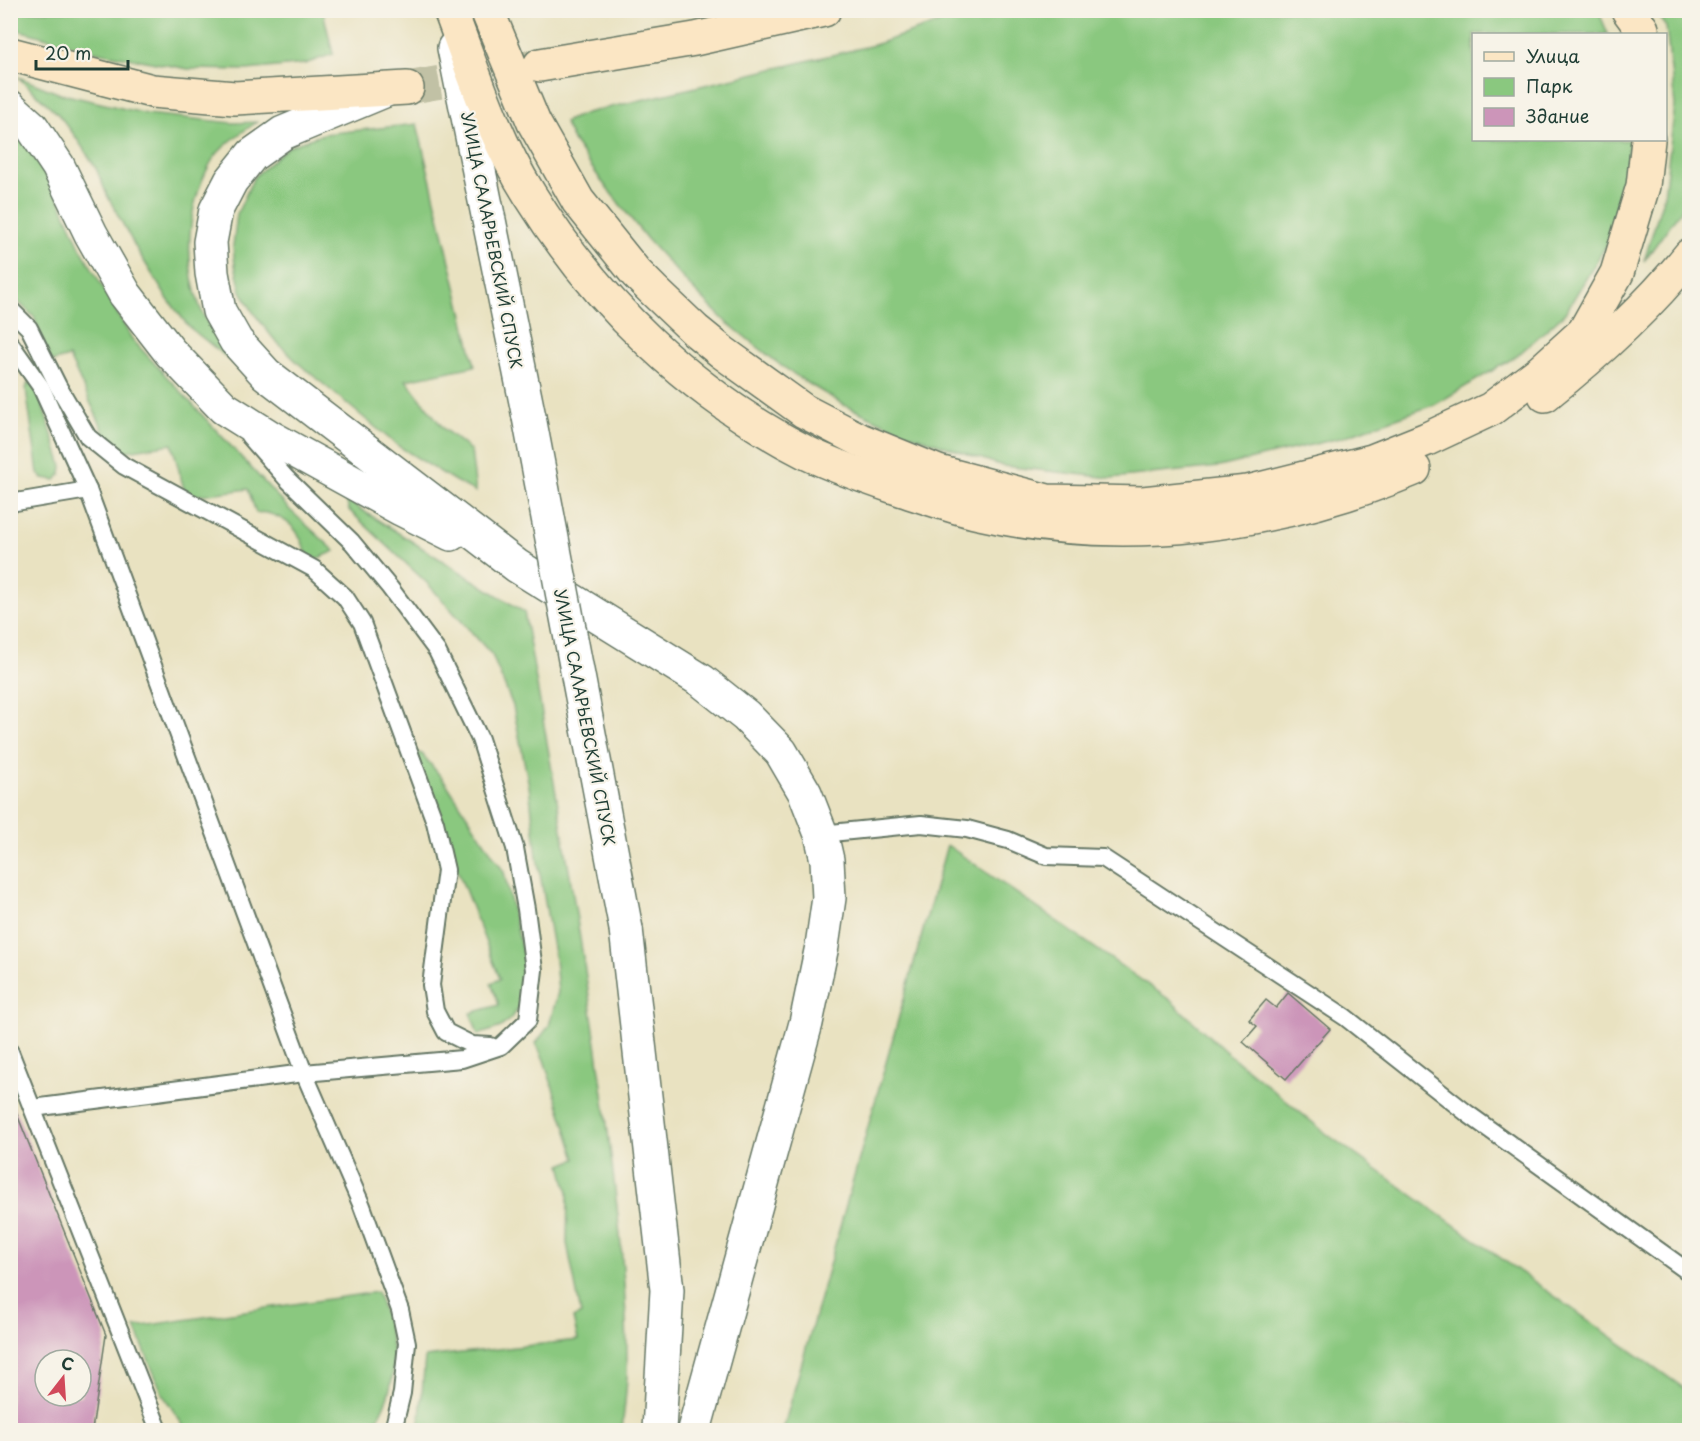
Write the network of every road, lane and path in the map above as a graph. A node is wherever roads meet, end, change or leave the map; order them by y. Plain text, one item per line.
1 (448, 10) edge
2 (487, 10) edge
3 (824, 10) edge
4 (1628, 10) edge
5 (1643, 33) edge
6 (10, 54) edge
7 (540, 65) tunnel mouth
8 (397, 89) joint
9 (10, 107) edge
10 (1648, 141) edge
11 (1689, 255) edge
12 (10, 309) edge
13 (10, 343) edge
14 (224, 408) junction
15 (88, 490) junction
16 (10, 503) edge
17 (517, 566) junction
18 (821, 834) junction
19 (501, 1046) junction
20 (10, 1052) edge
21 (304, 1073) junction
22 (33, 1108) junction
23 (1689, 1273) edge
24 (159, 1431) edge
25 (393, 1431) edge
26 (659, 1431) edge
27 (694, 1431) edge

1 - 11 main road
1 - 26 street, УЛИЦА САЛАРЬЕВСКИЙ СПУСК, bridge
2 - 10 main road
3 - 7 main road
4 - 5 main road
6 - 8 main road
8 - 17 street
9 - 14 street
12 - 19 lane
13 - 15 lane
14 - 17 street
14 - 19 lane
15 - 16 lane
15 - 21 lane
17 - 18 street
18 - 23 lane
18 - 27 street
19 - 21 lane
20 - 22 lane
21 - 22 lane
21 - 25 lane
22 - 24 lane

